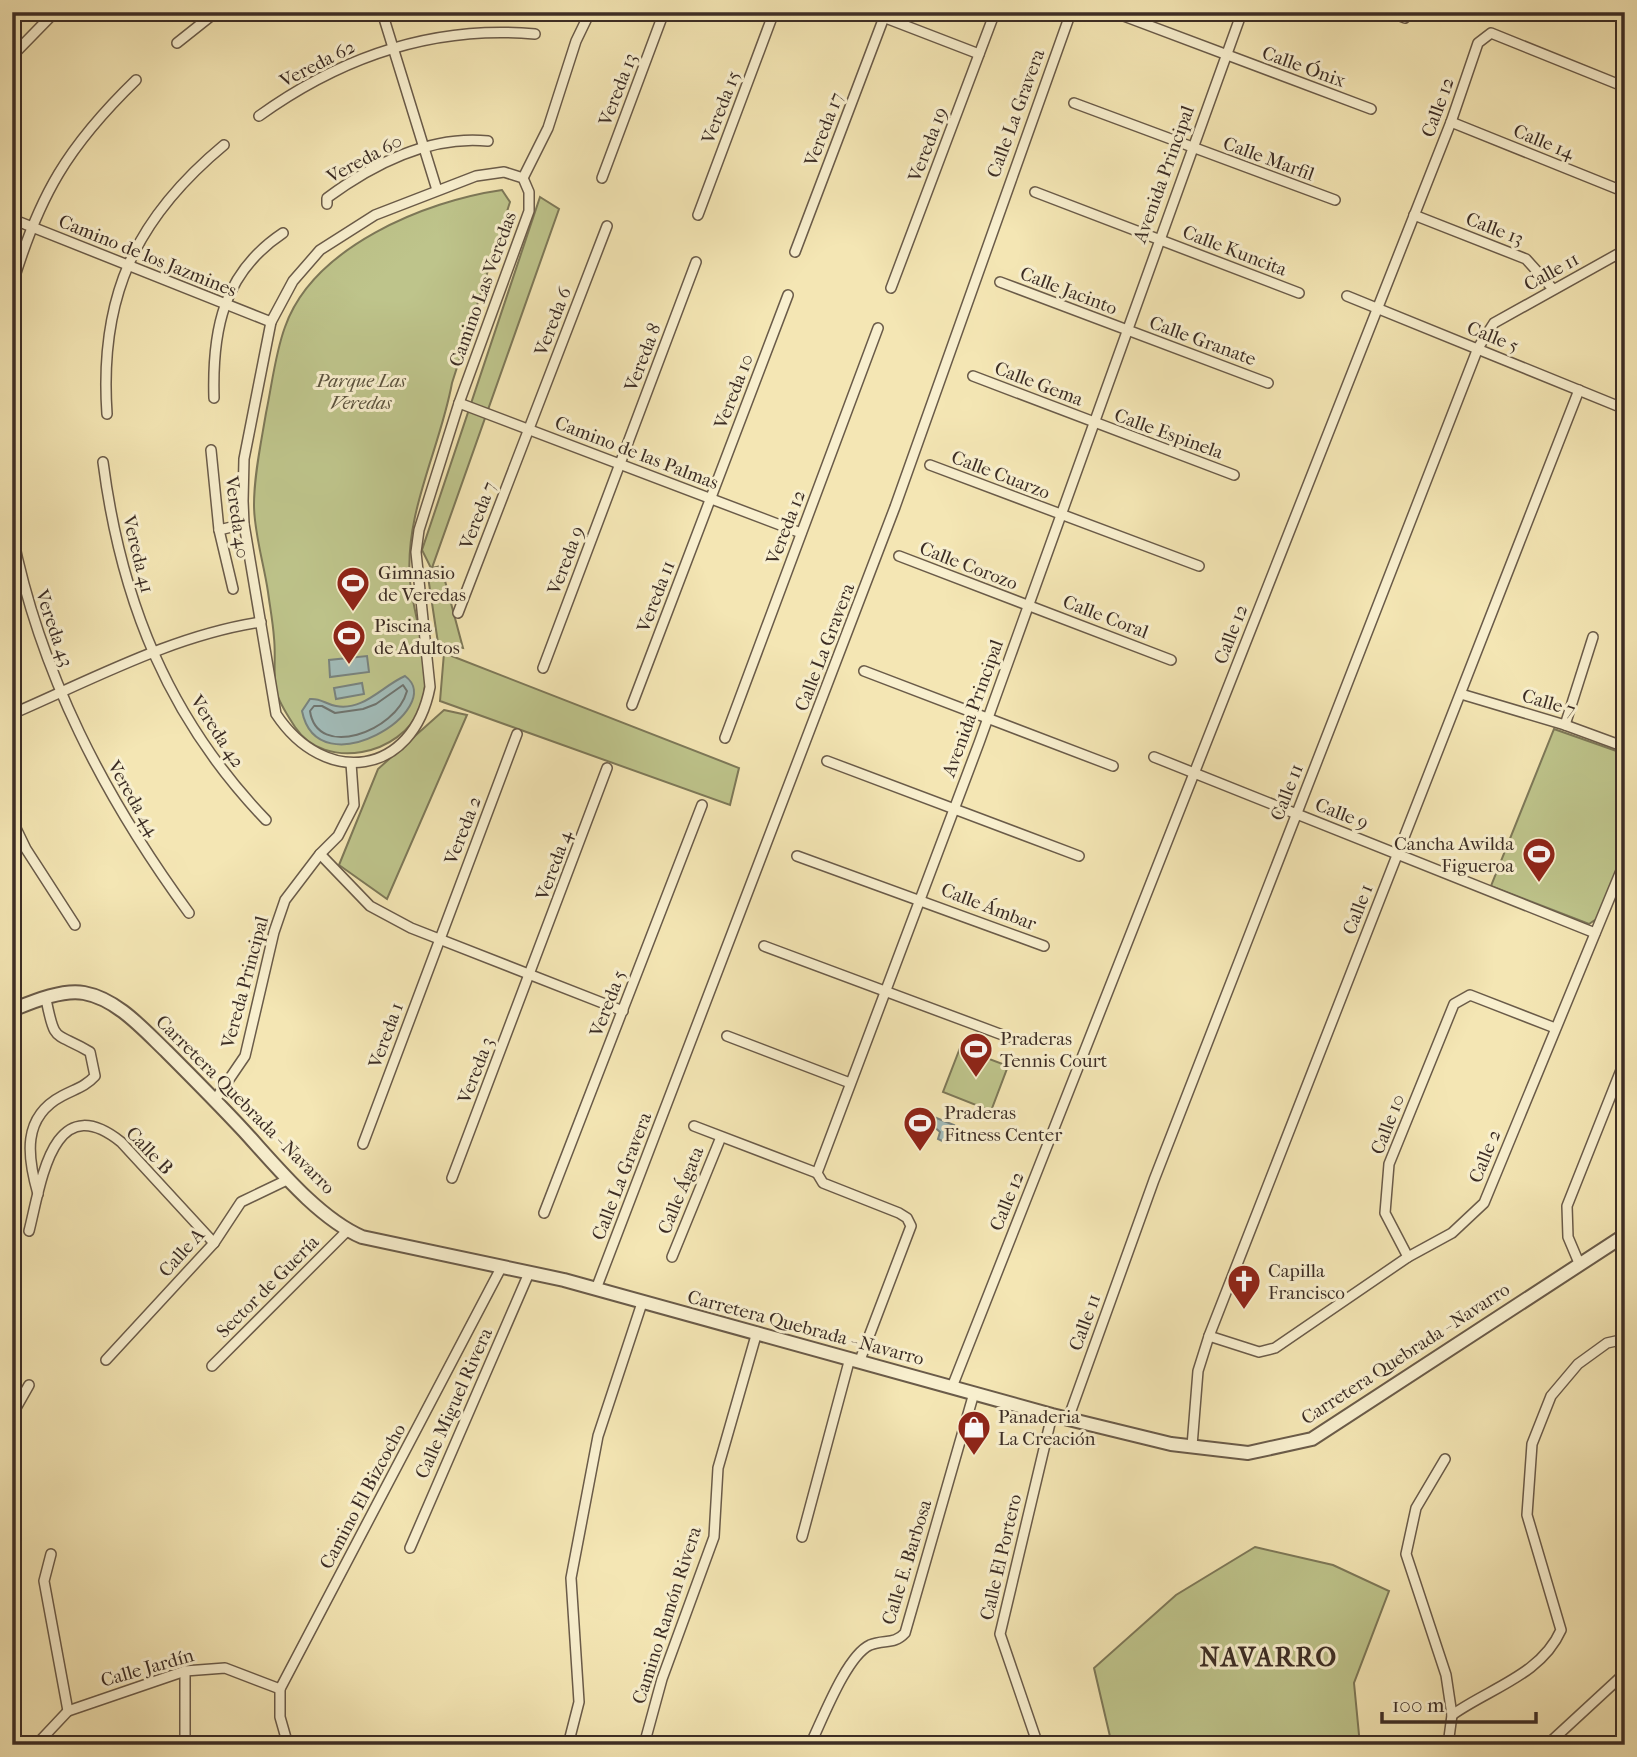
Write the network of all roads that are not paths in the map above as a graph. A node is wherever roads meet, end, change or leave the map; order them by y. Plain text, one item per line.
1 (55, 12) edge
2 (216, 12) edge
3 (382, 12) edge
4 (590, 12) edge
5 (664, 12) edge
6 (774, 12) edge
7 (870, 12) edge
8 (995, 12) edge
9 (1071, 12) edge
10 (1113, 12) edge
11 (1241, 12) edge
12 (1389, 12) edge
13 (885, 15) edge
14 (1405, 18) dead end
15 (535, 34) dead end
16 (177, 43) dead end
17 (393, 47) junction
18 (979, 54) junction
19 (12, 56) edge
20 (1225, 56) junction
21 (136, 80) dead end
22 (1625, 87) edge
23 (1074, 103) dead end
24 (1371, 109) dead end
25 (259, 116) dead end
26 (1451, 122) junction
27 (488, 141) dead end
28 (224, 145) dead end
29 (423, 148) junction
30 (1191, 148) junction
31 (523, 178) junction
32 (602, 178) dead end
33 (437, 190) junction
34 (1035, 192) dead end
35 (1625, 192) edge
36 (1335, 200) dead end
37 (327, 204) dead end
38 (698, 215) dead end
39 (1414, 215) junction
40 (12, 219) edge
41 (30, 226) junction
42 (607, 226) dead end
43 (284, 233) dead end
44 (1157, 239) junction
45 (1625, 250) edge
46 (795, 252) dead end
47 (696, 262) dead end
48 (129, 265) junction
49 (1000, 282) dead end
50 (12, 286) edge
51 (891, 288) dead end
52 (1553, 289) junction
53 (1299, 293) dead end
54 (788, 295) dead end
55 (1347, 296) dead end
56 (224, 304) junction
57 (1377, 309) junction
58 (271, 322) junction
59 (878, 328) dead end
60 (1125, 331) junction
61 (1478, 348) junction
62 (972, 376) dead end
63 (1268, 383) dead end
64 (1579, 390) junction
65 (214, 398) dead end
66 (459, 403) junction
67 (1625, 409) edge
68 (107, 414) dead end
69 (1092, 423) junction
70 (529, 429) junction
71 (211, 450) dead end
72 (103, 462) dead end
73 (620, 464) junction
74 (930, 465) dead end
75 (1234, 475) dead end
76 (710, 499) junction
77 (1059, 515) junction
78 (244, 524) junction
79 (219, 530) junction
80 (12, 533) edge
81 (801, 533) junction
82 (899, 556) dead end
83 (1199, 566) dead end
84 (233, 589) dead end
85 (1028, 606) junction
86 (458, 613) dead end
87 (261, 622) junction
88 (1594, 637) dead end
89 (152, 653) junction
90 (1171, 660) dead end
91 (542, 668) dead end
92 (864, 671) dead end
93 (60, 693) junction
94 (1461, 694) junction
95 (632, 705) dead end
96 (12, 714) edge
97 (988, 719) junction
98 (1566, 725) junction
99 (517, 734) dead end
100 (725, 738) dead end
101 (1625, 747) edge
102 (1154, 757) dead end
103 (827, 761) dead end
104 (351, 763) junction
105 (1113, 766) dead end
106 (607, 768) dead end
107 (1194, 774) junction
108 (702, 805) dead end
109 (955, 808) junction
110 (1296, 814) junction
111 (12, 820) edge
112 (266, 820) dead end
113 (1398, 852) junction
114 (320, 854) junction
115 (797, 856) dead end
116 (1079, 856) dead end
117 (1625, 861) edge
118 (920, 899) junction
119 (189, 913) dead end
120 (75, 925) dead end
121 (1595, 933) junction
122 (440, 938) junction
123 (764, 946) dead end
124 (1044, 946) dead end
125 (530, 975) junction
126 (885, 992) junction
127 (46, 999) junction
128 (12, 1010) edge
129 (623, 1011) junction
130 (1555, 1028) junction
131 (727, 1036) dead end
132 (1008, 1037) dead end
133 (1625, 1060) edge
134 (850, 1083) junction
135 (215, 1100) junction
136 (694, 1126) dead end
137 (721, 1136) junction
138 (363, 1144) dead end
139 (817, 1173) junction
140 (452, 1178) dead end
141 (289, 1180) junction
142 (38, 1195) junction
143 (544, 1213) dead end
144 (29, 1231) dead end
145 (347, 1231) junction
146 (1625, 1235) edge
147 (214, 1243) junction
148 (672, 1257) dead end
149 (1408, 1257) junction
150 (1579, 1263) junction
151 (502, 1268) junction
152 (529, 1273) junction
153 (596, 1289) junction
154 (642, 1303) junction
155 (757, 1332) junction
156 (1209, 1336) junction
157 (1625, 1339) edge
158 (855, 1359) junction
159 (106, 1360) dead end
160 (212, 1366) dead end
161 (29, 1385) dead end
162 (952, 1387) junction
163 (974, 1393) junction
164 (12, 1415) edge
165 (1052, 1415) junction
166 (1068, 1419) junction
167 (1192, 1446) junction
168 (1445, 1459) dead end
169 (802, 1537) dead end
170 (410, 1548) dead end
171 (51, 1554) dead end
172 (185, 1671) junction
173 (1625, 1673) edge
174 (280, 1689) junction
175 (68, 1711) junction
176 (1452, 1714) junction
177 (36, 1745) edge
178 (185, 1745) edge
179 (288, 1745) edge
180 (568, 1745) edge
181 (644, 1745) edge
182 (810, 1745) edge
183 (1038, 1745) edge
184 (1448, 1745) edge
185 (1547, 1745) edge

1 - 19 street
2 - 16 street
3 - 17 street
4 - 31 street
5 - 32 street, Vereda 13
6 - 38 street, Vereda 15
7 - 13 street
8 - 18 street, Vereda 19
9 - 153 street, Calle La Gravera
10 - 20 street, Calle Ónix
11 - 20 street, Avenida Principal
12 - 14 street
13 - 18 street
13 - 46 street, Vereda 17
15 - 17 street, Vereda 62
17 - 25 street, Vereda 62
17 - 29 street
18 - 51 street, Vereda 19
20 - 24 street, Calle Ónix
20 - 30 street, Avenida Principal
21 - 41 street
22 - 26 street, Calle 12
23 - 30 street, Calle Marfil
26 - 35 street, Calle 14
26 - 39 street, Calle 12
27 - 29 street, Vereda 60
28 - 48 street
29 - 33 street
29 - 37 street, Vereda 60
30 - 36 street, Calle Marfil
30 - 44 street, Avenida Principal
31 - 33 street, Camino Las Veredas
31 - 66 street, Camino Las Veredas
33 - 58 street, Camino Las Veredas
34 - 44 street, Calle Kuncita
39 - 52 street, Calle 13
39 - 57 street, Calle 12
40 - 41 street, Camino de los Jazmines
41 - 48 street, Camino de los Jazmines
41 - 50 street
42 - 70 street, Vereda 6
43 - 56 street
44 - 53 street, Calle Kuncita
44 - 60 street, Avenida Principal
45 - 52 street, Calle 11
47 - 73 street, Vereda 8
48 - 56 street, Camino de los Jazmines
48 - 68 street
49 - 60 street, Calle Jacinto
52 - 61 street, Calle 11
54 - 76 street, Vereda 10
55 - 57 street, Calle 5
56 - 58 street, Camino de los Jazmines
56 - 65 street
57 - 61 street, Calle 5
57 - 107 street, Calle 12
58 - 78 street, Camino Las Veredas
59 - 81 street, Vereda 12
60 - 63 street, Calle Granate
60 - 69 street, Avenida Principal
61 - 64 street, Calle 5
61 - 110 street, Calle 11
62 - 69 street, Calle Gema
64 - 67 street, Calle 5
64 - 94 street, Calle 1
66 - 70 street, Camino de las Palmas
66 - 104 street, Camino Las Veredas
69 - 75 street, Calle Espinela
69 - 77 street, Avenida Principal
70 - 73 street, Camino de las Palmas
70 - 86 street, Vereda 7
71 - 79 street, Vereda 40
72 - 89 street, Vereda 41
73 - 76 street, Camino de las Palmas
73 - 91 street, Vereda 9
74 - 77 street, Calle Cuarzo
76 - 81 street, Camino de las Palmas
76 - 95 street, Vereda 11
77 - 83 street, Calle Cuarzo
77 - 85 street, Avenida Principal
78 - 79 street
78 - 87 street, Camino Las Veredas
79 - 84 street, Vereda 40
80 - 93 street, Vereda 43
81 - 100 street, Vereda 12
82 - 85 street, Calle Corozo
85 - 90 street, Calle Coral
85 - 97 street, Avenida Principal
87 - 89 street
87 - 104 street, Camino Las Veredas
88 - 98 street
89 - 93 street
89 - 112 street, Vereda 42
92 - 97 street
93 - 96 street
93 - 119 street, Vereda 44
94 - 98 street, Calle 7
94 - 113 street, Calle 1
97 - 105 street
97 - 109 street, Avenida Principal
98 - 101 street, Calle 7
99 - 122 street, Vereda 2
102 - 107 street, Calle 9
103 - 109 street
104 - 114 street, Vereda Principal
106 - 125 street, Vereda 4
107 - 110 street, Calle 9
107 - 162 street, Calle 12
108 - 129 street, Vereda 5
109 - 116 street
109 - 118 street, Avenida Principal
110 - 113 street, Calle 9
110 - 166 street, Calle 11
111 - 120 street
113 - 121 street, Calle 9
113 - 156 street, Calle 1
114 - 122 street
114 - 135 street, Vereda Principal
115 - 118 street, Calle Ámbar
117 - 121 street, Calle 2
118 - 124 street, Calle Ámbar
118 - 126 street, Avenida Principal
121 - 130 street, Calle 2
122 - 125 street
122 - 138 street, Vereda 1
123 - 126 street
125 - 129 street
125 - 140 street, Vereda 3
126 - 132 street
126 - 134 street, Avenida Principal
127 - 128 street, Carretera Quebrada - Navarro
127 - 135 street, Carretera Quebrada - Navarro
127 - 142 street
129 - 143 street, Vereda 5
130 - 149 street, Calle 2
130 - 149 street, Calle 10
131 - 134 street
133 - 150 street
134 - 139 street, Avenida Principal
135 - 141 street, Carretera Quebrada - Navarro
136 - 137 street
137 - 139 street
137 - 148 street, Calle Ágata
139 - 158 street
141 - 145 street, Carretera Quebrada - Navarro
141 - 147 street, Calle A
142 - 144 street, Calle B
142 - 147 street, Calle B
145 - 151 street, Carretera Quebrada - Navarro
145 - 160 street, Sector de Guería
146 - 150 street, Carretera Quebrada - Navarro
147 - 159 street, Calle A
149 - 156 street, Calle 2
150 - 167 street, Carretera Quebrada - Navarro
151 - 152 street, Carretera Quebrada - Navarro
151 - 174 street, Camino El Bizcocho
152 - 153 street, Carretera Quebrada - Navarro
152 - 170 street, Calle Miguel Rivera
153 - 154 street, Carretera Quebrada - Navarro
154 - 155 street, Carretera Quebrada - Navarro
154 - 180 street
155 - 158 street, Carretera Quebrada - Navarro
155 - 181 street, Camino Ramón Rivera
156 - 167 street, Calle 1
157 - 176 street
158 - 162 street, Carretera Quebrada - Navarro
158 - 169 street
161 - 164 street
162 - 163 street, Carretera Quebrada - Navarro
163 - 165 street, Carretera Quebrada - Navarro
163 - 182 street, Calle E. Barbosa
165 - 166 street, Carretera Quebrada - Navarro
165 - 183 street, Calle El Portero
166 - 167 street, Carretera Quebrada - Navarro
168 - 176 street
171 - 175 street
172 - 174 street, Calle Jardín
172 - 175 street, Calle Jardín
172 - 178 street
173 - 185 street
174 - 179 street
175 - 177 street, Calle Jardín
176 - 184 street

